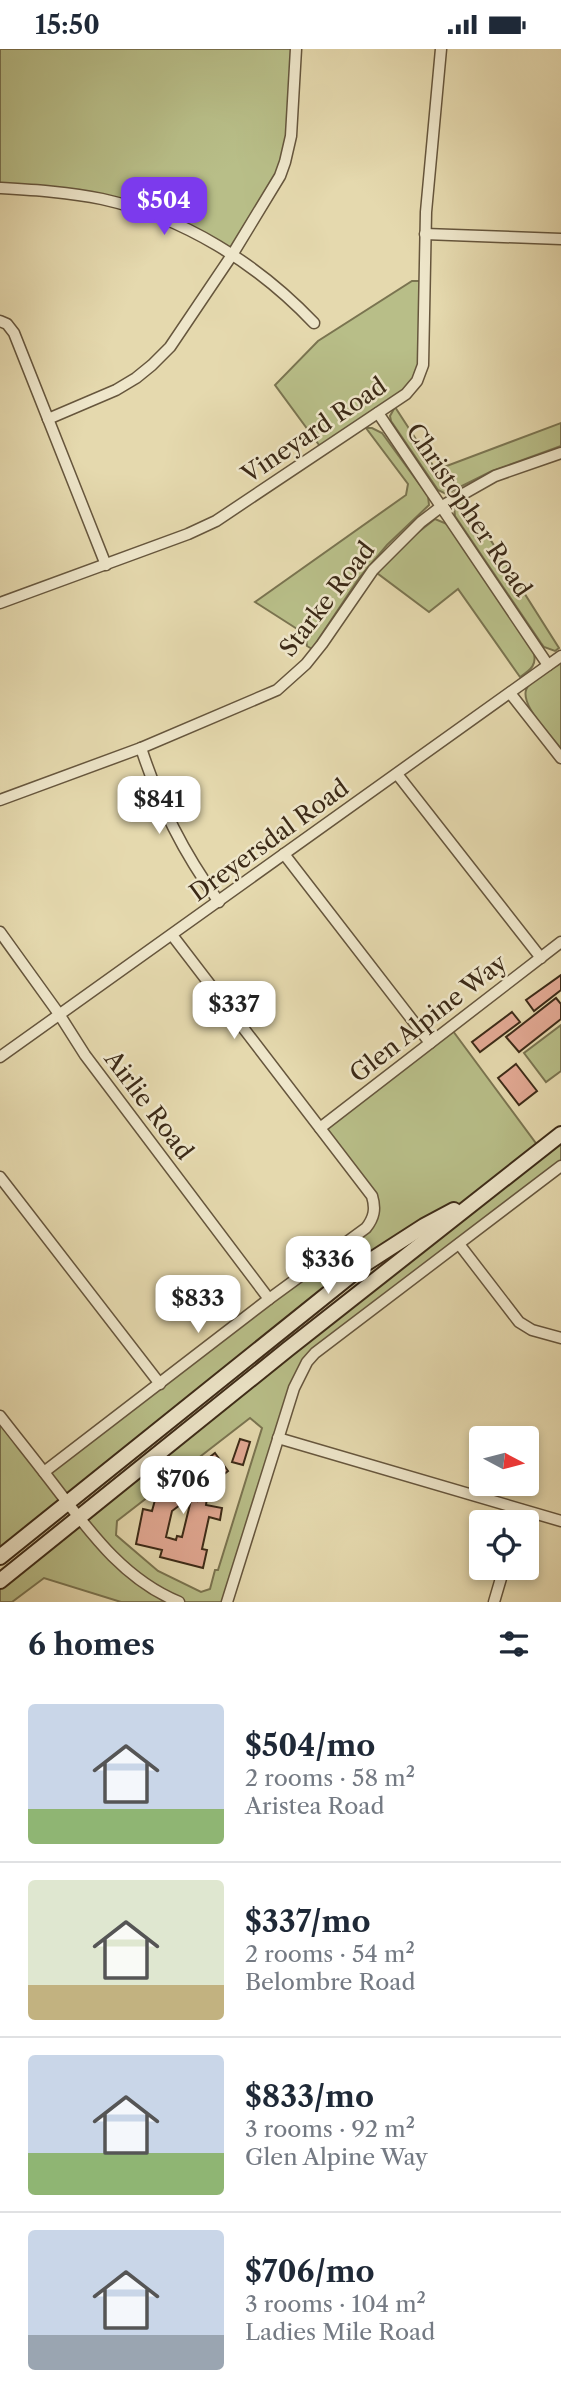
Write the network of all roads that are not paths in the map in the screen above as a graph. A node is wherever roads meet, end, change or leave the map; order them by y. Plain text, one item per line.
1 (296, 49) edge
2 (442, 49) edge
3 (0, 188) edge
4 (425, 234) junction
5 (561, 239) edge
6 (232, 255) junction
7 (0, 321) edge
8 (314, 323) dead end
9 (379, 414) junction
10 (48, 419) junction
11 (561, 453) edge
12 (442, 506) junction
13 (106, 565) junction
14 (0, 603) edge
15 (561, 656) edge
16 (548, 665) junction
17 (510, 693) junction
18 (141, 748) junction
19 (561, 758) edge
20 (397, 774) junction
21 (0, 800) edge
22 (284, 854) junction
23 (219, 902) junction
24 (0, 932) edge
25 (172, 935) junction
26 (561, 942) edge
27 (541, 958) junction
28 (59, 1014) junction
29 (430, 1043) junction
30 (0, 1057) edge
31 (320, 1128) junction
32 (561, 1134) edge
33 (561, 1166) edge
34 (0, 1177) edge
35 (483, 1195) junction
36 (459, 1244) junction
37 (269, 1299) junction
38 (561, 1338) edge
39 (160, 1384) junction
40 (1, 1421) edge
41 (278, 1438) junction
42 (44, 1472) junction
43 (68, 1503) junction
44 (523, 1510) edge
45 (539, 1515) edge
46 (79, 1517) junction
47 (561, 1521) edge
48 (0, 1557) edge
49 (500, 1580) edge
50 (0, 1581) edge
51 (179, 1602) edge
52 (227, 1602) edge
53 (494, 1602) edge

1 - 6 street
2 - 4 street, Vineyard Road
3 - 6 street
4 - 5 street
4 - 9 street, Vineyard Road
6 - 8 street
6 - 10 street
7 - 10 street
9 - 12 street, Christopher Road
9 - 13 street, Vineyard Road
10 - 13 street
11 - 12 street, Starke Road
12 - 16 street, Christopher Road
12 - 18 street, Starke Road
13 - 14 street, Vineyard Road
15 - 16 street, Dreyersdal Road
16 - 17 street, Dreyersdal Road
17 - 19 street
17 - 20 street, Dreyersdal Road
18 - 21 street, Starke Road
18 - 23 street
20 - 22 street, Dreyersdal Road
20 - 27 street
22 - 23 street, Dreyersdal Road
22 - 29 street
23 - 25 street, Dreyersdal Road
24 - 28 street, Airlie Road
25 - 28 street, Dreyersdal Road
25 - 31 street
26 - 27 street, Glen Alpine Way
27 - 29 street, Glen Alpine Way
28 - 30 street, Dreyersdal Road
28 - 37 street, Airlie Road
29 - 31 street, Glen Alpine Way
31 - 37 street
32 - 35 main road
33 - 36 street
34 - 39 street
35 - 43 main road
35 - 46 main road
36 - 38 street
36 - 41 street
37 - 39 street
39 - 42 street
40 - 42 street
41 - 44 street
41 - 52 street
42 - 43 street
43 - 46 street
43 - 48 main road
45 - 47 street
46 - 50 main road
46 - 51 street
49 - 53 street

